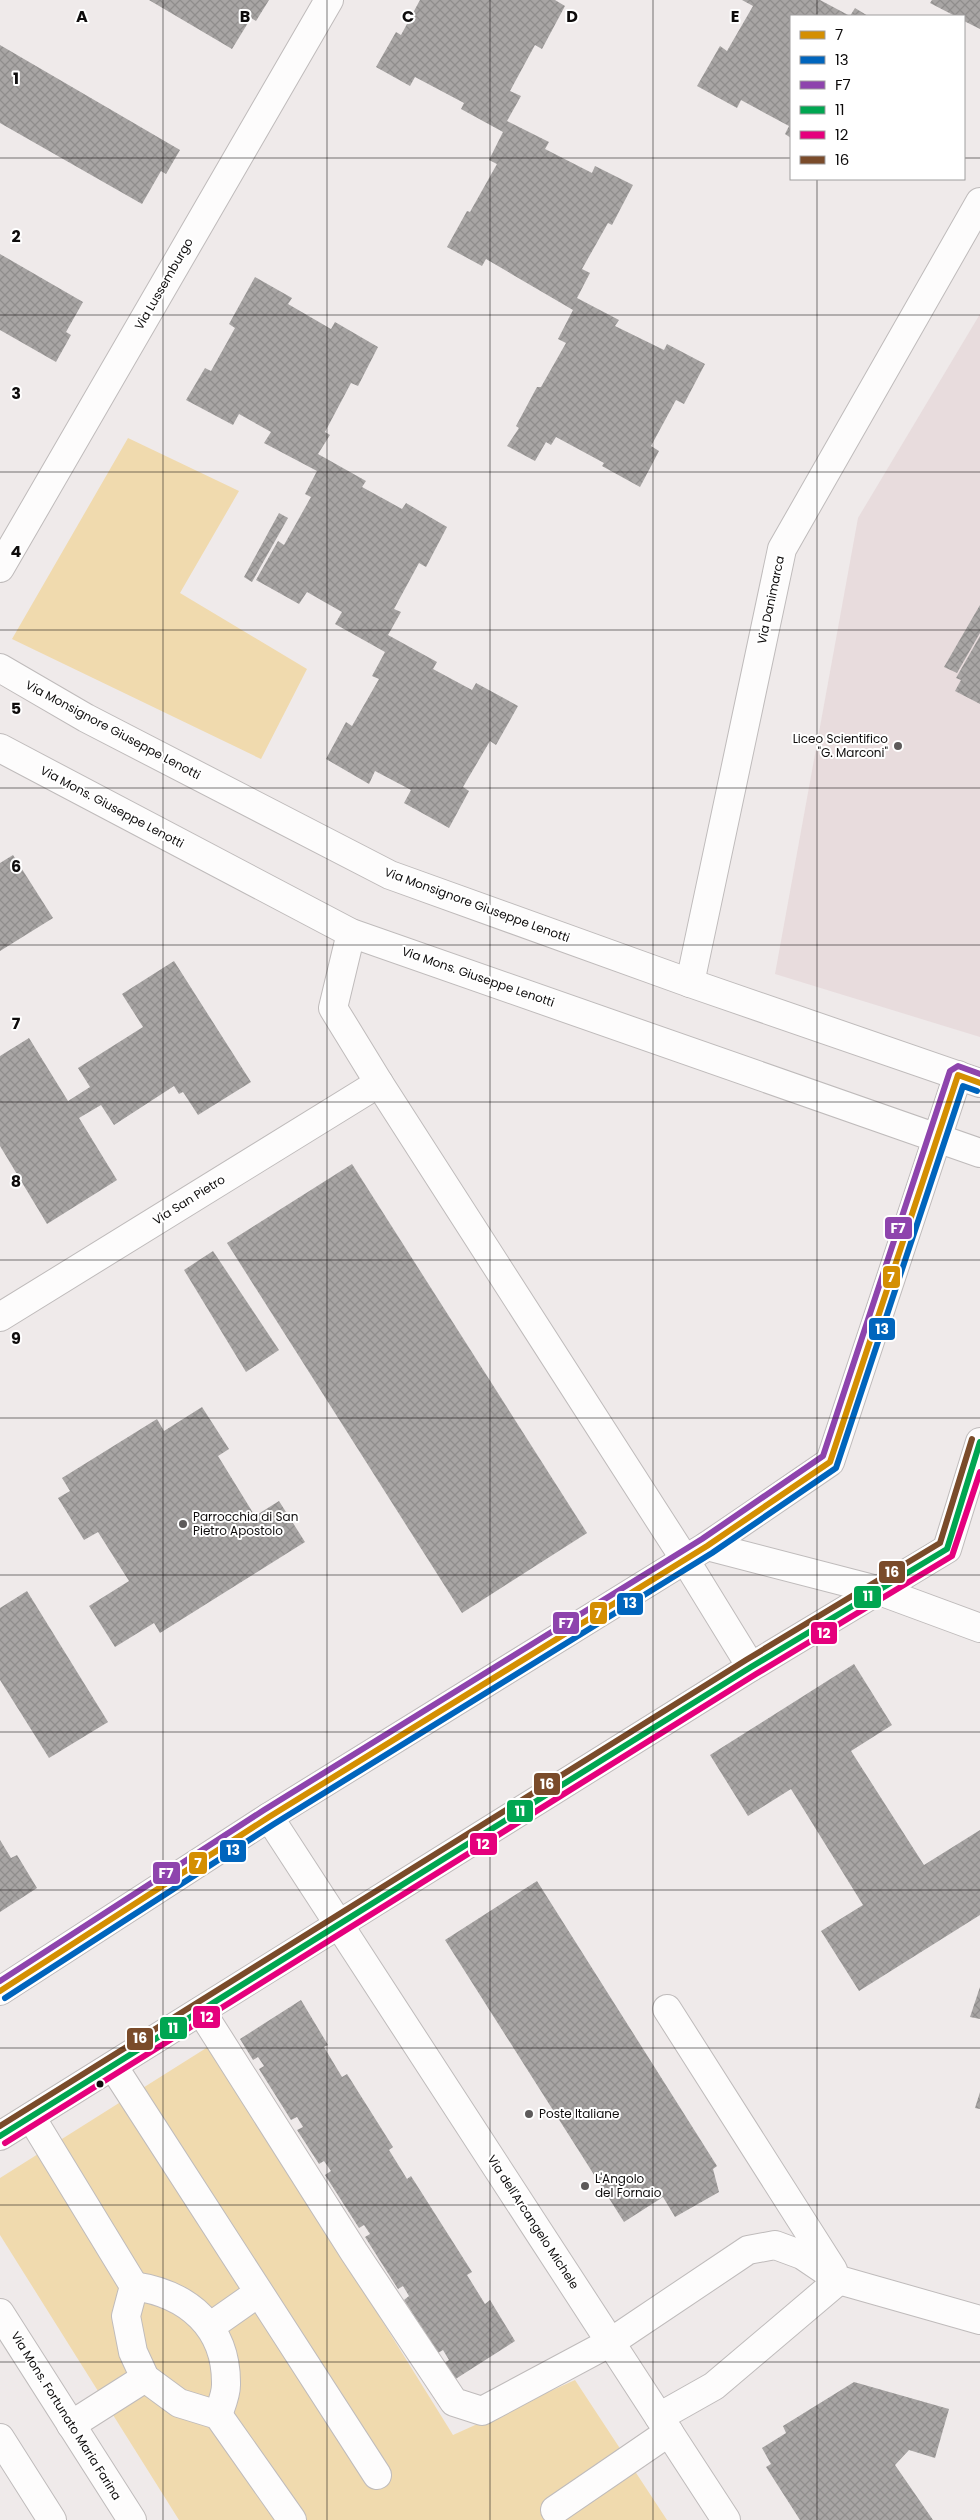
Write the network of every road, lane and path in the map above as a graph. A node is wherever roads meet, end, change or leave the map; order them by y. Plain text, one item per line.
1 (329, 0) edge
2 (980, 202) edge
3 (0, 568) edge
4 (0, 668) edge
5 (0, 748) edge
6 (351, 933) junction
7 (690, 983) junction
8 (969, 1079) edge
9 (379, 1083) junction
10 (937, 1138) junction
11 (980, 1153) edge
12 (0, 1317) edge
13 (980, 1442) edge
14 (695, 1552) junction
15 (877, 1590) junction
16 (980, 1628) edge
17 (751, 1667) junction
18 (269, 1817) junction
19 (339, 1924) junction
20 (0, 1991) edge
21 (667, 2009) dead end
22 (201, 2011) junction
23 (113, 2066) junction
24 (31, 2117) junction
25 (0, 2136) edge
26 (839, 2280) junction
27 (134, 2286) junction
28 (258, 2294) junction
29 (0, 2313) edge
30 (980, 2320) edge
31 (211, 2326) junction
32 (610, 2342) junction
33 (145, 2378) junction
34 (218, 2415) junction
35 (664, 2424) junction
36 (71, 2425) junction
37 (0, 2438) edge
38 (377, 2475) dead end
39 (555, 2510) dead end
40 (52, 2520) edge
41 (132, 2520) edge
42 (292, 2520) edge
43 (726, 2520) edge

1 - 3 street, Via Lussemburgo
2 - 7 street, Via Danimarca
4 - 7 street, Via Monsignore Giuseppe Lenotti
5 - 6 street, Via Mons. Giuseppe Lenotti
6 - 9 street
6 - 10 street, Via Mons. Giuseppe Lenotti
7 - 8 street, Via Monsignore Giuseppe Lenotti
8 - 10 street
9 - 12 street, Via San Pietro
9 - 14 street
10 - 11 street, Via Mons. Giuseppe Lenotti
10 - 14 street
13 - 15 street
14 - 15 street
14 - 17 street
14 - 18 street
15 - 16 street
15 - 17 street
17 - 19 street
18 - 19 street, Via dell'Arcangelo Michele
18 - 20 street
19 - 22 street
19 - 32 street, Via dell'Arcangelo Michele
21 - 26 street
22 - 23 street
22 - 32 street
23 - 24 street
23 - 28 street
24 - 25 street
24 - 27 street
26 - 30 street
26 - 32 street
26 - 35 street
27 - 31 street
27 - 33 street
28 - 31 street
28 - 38 street
29 - 36 street, Via Mons. Fortunato Maria Farina
31 - 34 street
32 - 35 street, Via dell'Arcangelo Michele
33 - 34 street
33 - 36 street
34 - 42 street
35 - 39 street
35 - 43 street, Via dell'Arcangelo Michele
36 - 41 street, Via Mons. Fortunato Maria Farina
37 - 40 street

